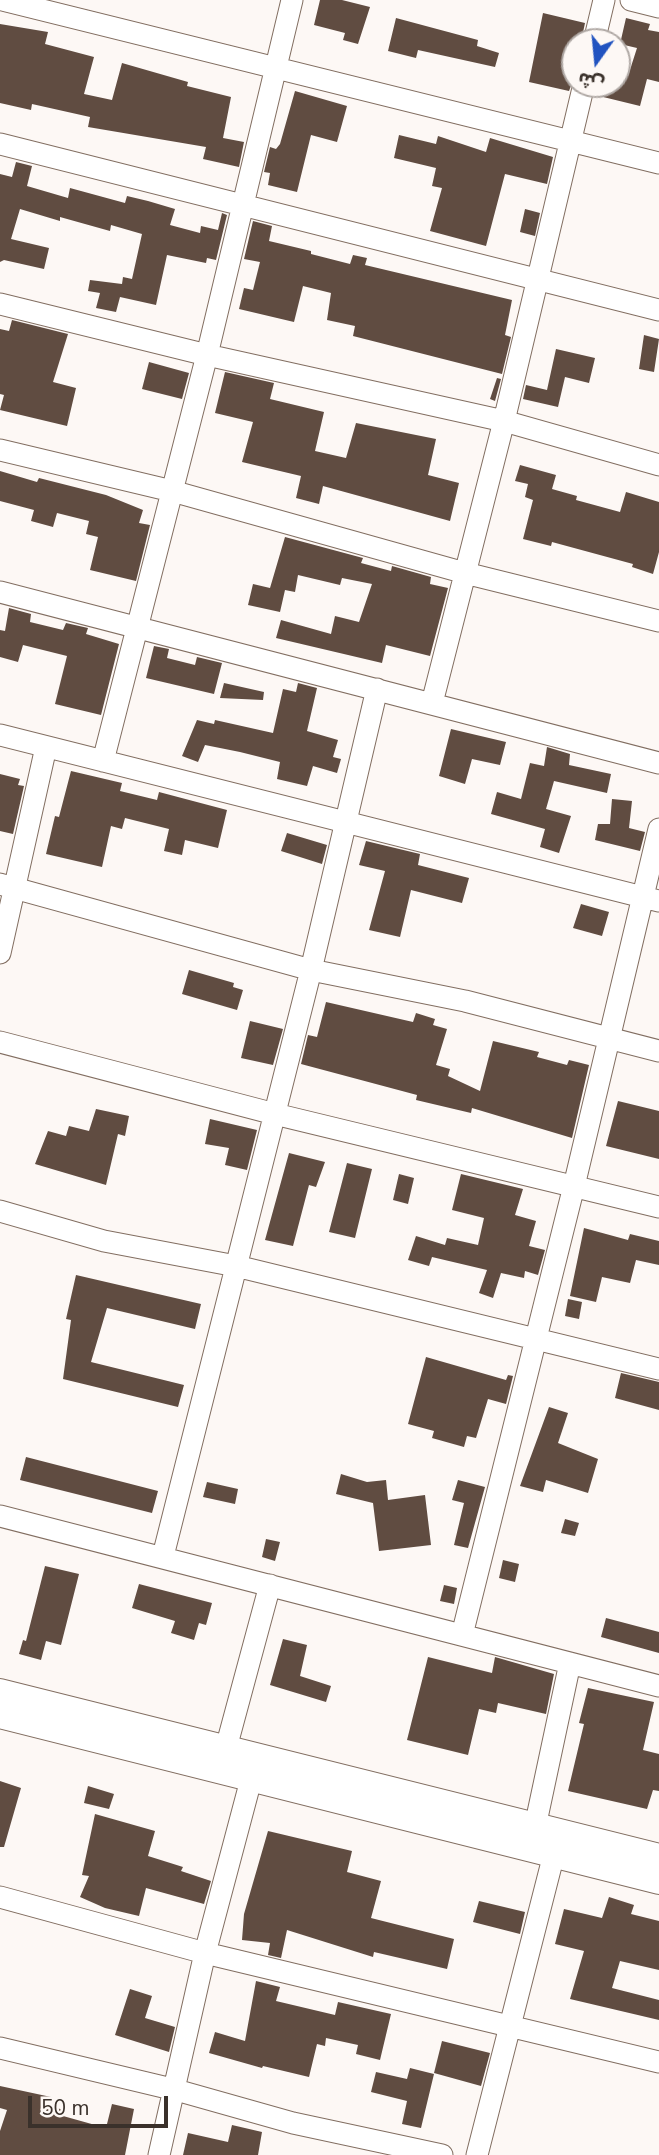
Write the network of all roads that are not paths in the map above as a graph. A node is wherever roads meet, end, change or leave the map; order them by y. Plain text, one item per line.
1 (2, 0) edge
2 (292, 0) edge
3 (604, 0) edge
4 (631, 0) edge
5 (659, 7) edge
6 (597, 28) edge
7 (275, 68) junction
8 (580, 98) edge
9 (570, 140) junction
10 (0, 144) edge
11 (659, 163) edge
12 (243, 205) junction
13 (537, 279) junction
14 (0, 304) edge
15 (659, 310) edge
16 (207, 355) junction
17 (504, 421) junction
18 (0, 450) edge
19 (659, 465) edge
20 (172, 491) junction
21 (465, 573) junction
22 (0, 592) edge
23 (659, 621) edge
24 (138, 625) junction
25 (377, 689) junction
26 (432, 703) junction
27 (0, 736) edge
28 (46, 747) junction
29 (103, 761) junction
30 (659, 763) edge
31 (346, 822) junction
32 (659, 829) edge
33 (8, 886) edge
34 (651, 899) edge
35 (0, 953) edge
36 (311, 970) junction
37 (610, 1038) junction
38 (0, 1042) edge
39 (659, 1051) edge
40 (275, 1114) junction
41 (574, 1186) junction
42 (659, 1207) edge
43 (0, 1211) edge
44 (236, 1266) junction
45 (536, 1340) junction
46 (659, 1369) edge
47 (0, 1516) edge
48 (163, 1556) junction
49 (270, 1585) junction
50 (462, 1634) junction
51 (570, 1663) junction
52 (659, 1686) edge
53 (0, 1692) edge
54 (0, 1715) edge
55 (226, 1748) junction
56 (252, 1776) junction
57 (535, 1827) junction
58 (554, 1854) junction
59 (659, 1857) edge
60 (659, 1881) edge
61 (0, 1897) edge
62 (205, 1953) junction
63 (509, 2027) junction
64 (0, 2048) edge
65 (659, 2062) edge
66 (176, 2090) junction
67 (159, 2155) edge
68 (442, 2155) edge
69 (478, 2155) edge

1 - 7 street
2 - 7 street
3 - 6 street
4 - 5 street
7 - 9 street
7 - 12 street
8 - 9 street
9 - 11 street
9 - 13 street
10 - 12 street
12 - 13 street
12 - 16 street
13 - 15 street
13 - 17 street
14 - 16 street
16 - 17 street
16 - 20 street
17 - 19 street
17 - 21 street
18 - 20 street
20 - 21 street
20 - 24 street
21 - 23 street
21 - 26 street
22 - 24 street
24 - 25 street
24 - 29 street
25 - 26 street
25 - 31 street
26 - 30 street
27 - 28 street
28 - 29 street
28 - 33 street
29 - 31 street
31 - 34 street
31 - 36 street
32 - 34 street
33 - 35 street
33 - 36 street
34 - 37 street
36 - 37 street
36 - 40 street
37 - 39 street
37 - 41 street
38 - 40 street
40 - 41 street
40 - 44 street
41 - 42 street
41 - 45 street
43 - 44 street
44 - 45 street
44 - 48 street
45 - 46 street
45 - 50 street
47 - 48 street
48 - 49 street
49 - 50 street
49 - 55 street
50 - 51 street
51 - 52 street
51 - 57 street
53 - 55 street
54 - 56 street
55 - 57 street
56 - 58 street
56 - 62 street
57 - 59 street
58 - 60 street
58 - 63 street
61 - 62 street
62 - 63 street
62 - 66 street
63 - 65 street
63 - 69 street
64 - 66 street
66 - 67 street
66 - 68 street

